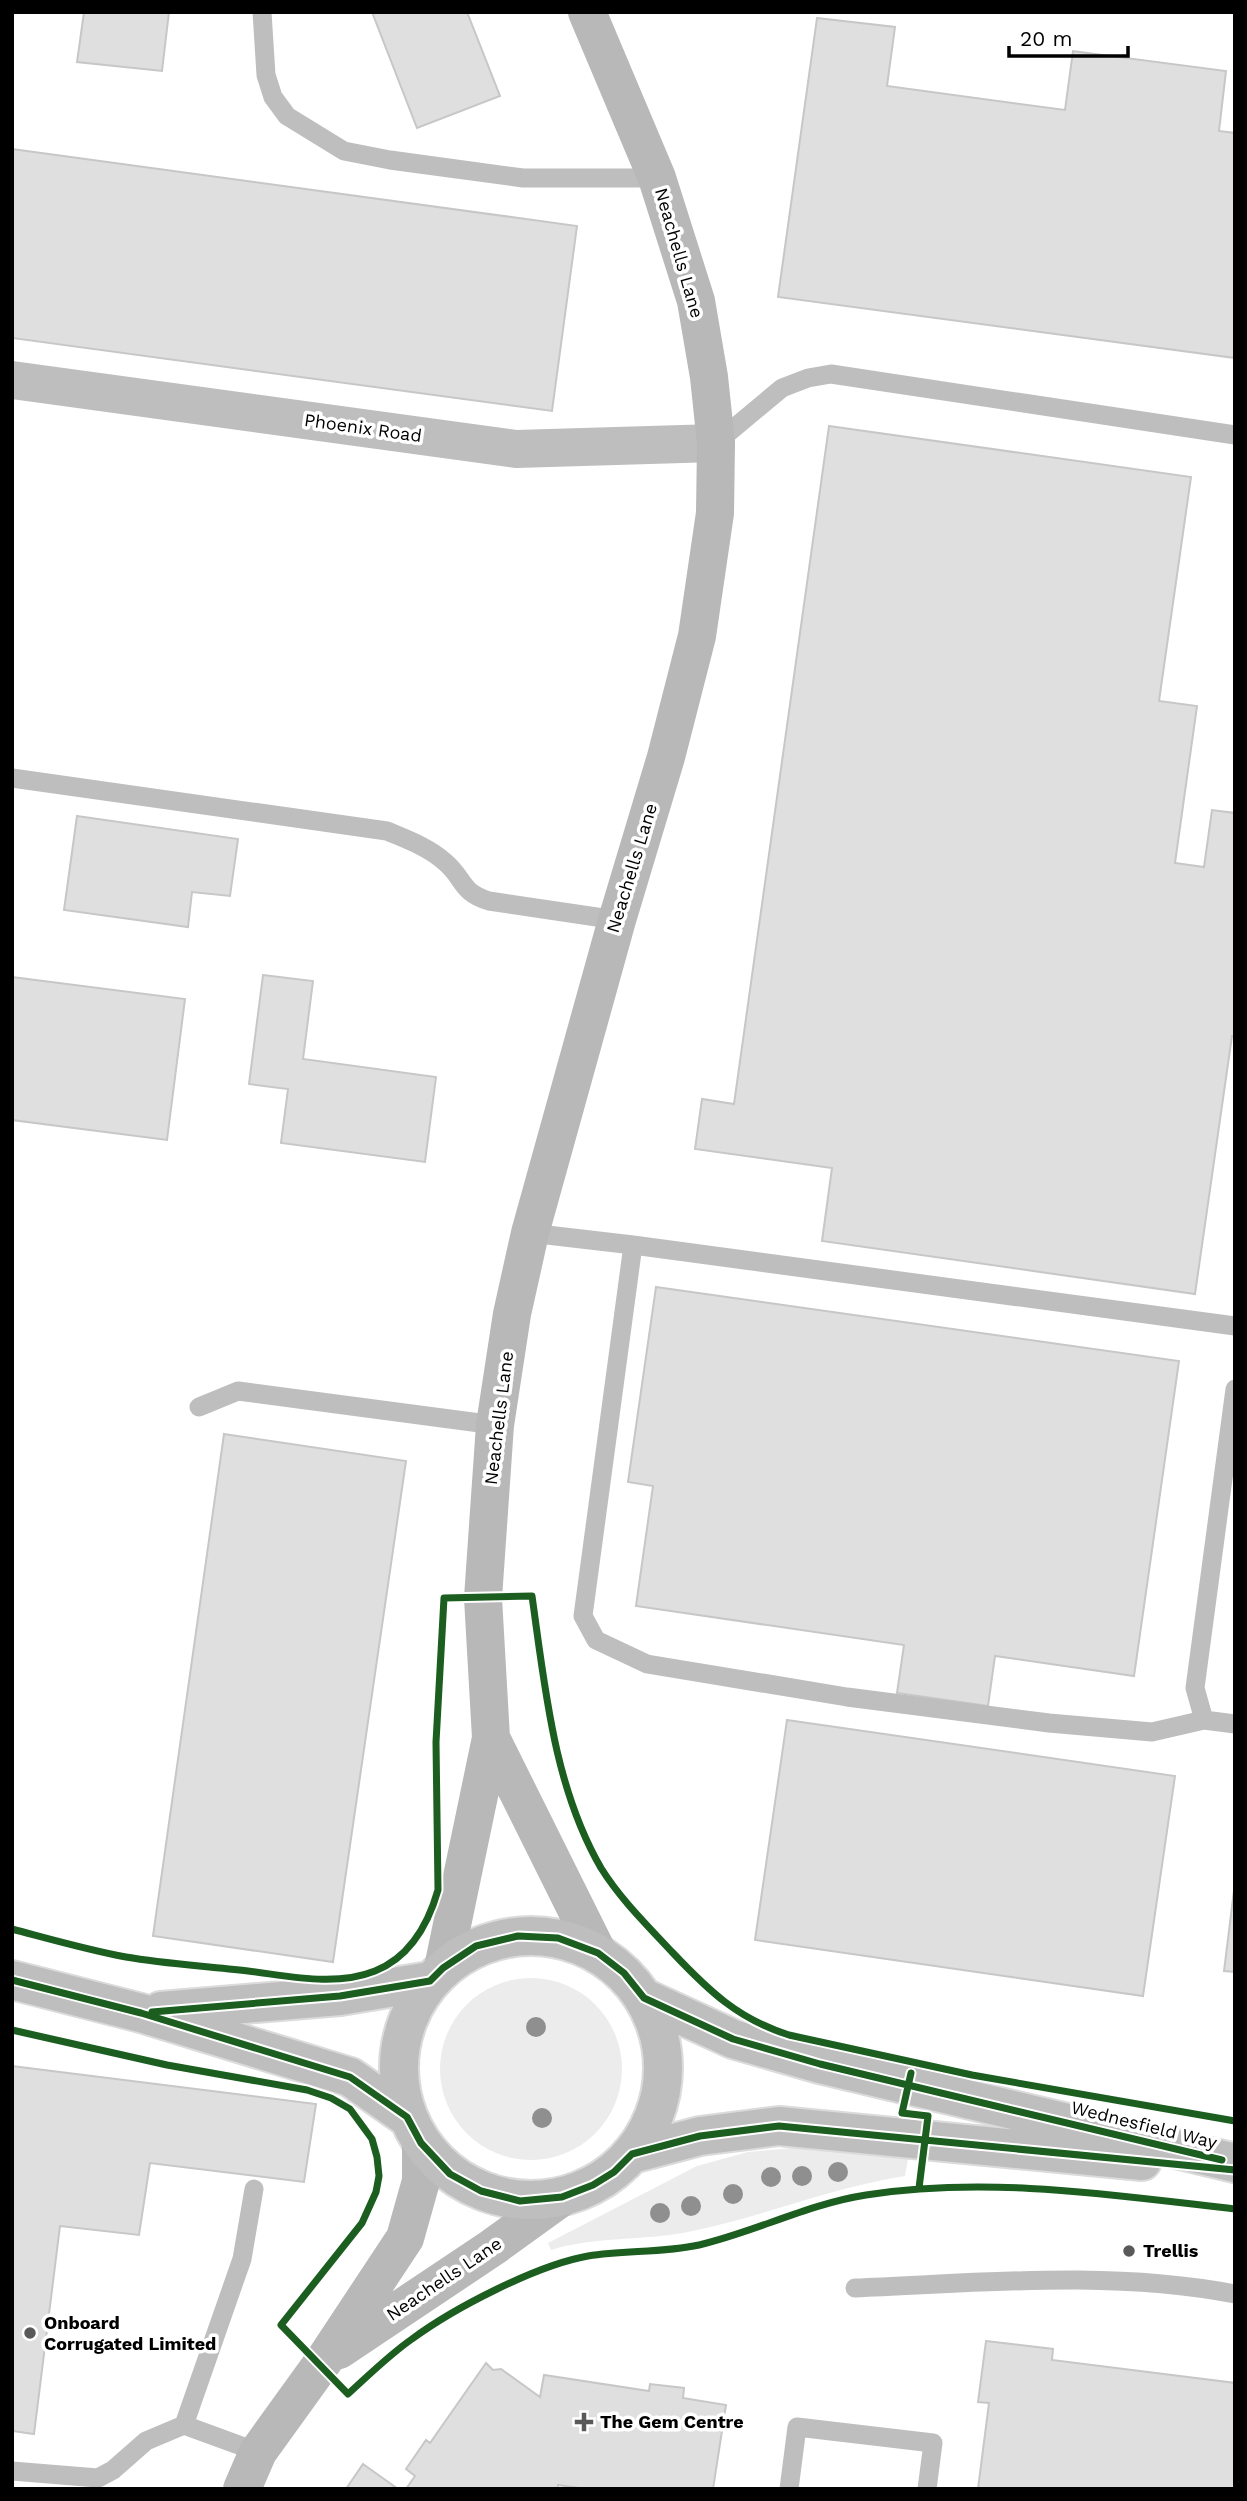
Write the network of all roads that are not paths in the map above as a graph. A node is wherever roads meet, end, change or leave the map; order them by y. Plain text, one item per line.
1 (262, 12) edge
2 (587, 12) edge
3 (657, 178) junction
4 (12, 380) edge
5 (1235, 435) edge
6 (716, 443) junction
7 (12, 778) edge
8 (617, 920) junction
9 (530, 1233) junction
10 (633, 1245) junction
11 (1235, 1326) edge
12 (1235, 1389) edge
13 (199, 1407) dead end
14 (495, 1425) junction
15 (1204, 1720) junction
16 (1235, 1724) edge
17 (491, 1738) junction
18 (597, 1952) junction
19 (436, 1975) junction
20 (12, 1980) edge
21 (644, 1998) junction
22 (141, 2013) junction
23 (414, 2130) junction
24 (632, 2154) junction
25 (1235, 2163) edge
26 (1235, 2170) edge
27 (254, 2189) dead end
28 (562, 2197) junction
29 (855, 2288) dead end
30 (1235, 2294) edge
31 (325, 2359) junction
32 (184, 2425) junction
33 (258, 2452) junction
34 (12, 2471) edge
35 (242, 2489) edge
36 (789, 2489) edge
37 (927, 2489) edge

1 - 3 lane
2 - 3 street, Neachells Lane
3 - 6 street, Neachells Lane
4 - 6 main road, Phoenix Road
5 - 6 lane
6 - 8 street, Neachells Lane
7 - 8 lane
8 - 9 street, Neachells Lane
9 - 10 lane
9 - 14 street, Neachells Lane
10 - 11 lane
10 - 15 lane
12 - 15 lane
13 - 14 lane
14 - 17 street, Neachells Lane
15 - 16 lane
17 - 18 street, Neachells Lane
17 - 19 street, Neachells Lane
18 - 19 main road
18 - 21 main road
19 - 22 main road
19 - 23 main road
20 - 22 main road
21 - 24 main road
21 - 25 main road, Wednesfield Way
22 - 23 main road
23 - 28 main road
23 - 31 street, Neachells Lane
24 - 26 main road, Wednesfield Way
24 - 28 main road
27 - 32 lane
28 - 31 street, Neachells Lane
29 - 30 lane
31 - 33 street, Neachells Lane
32 - 33 lane
32 - 34 lane
33 - 35 street, Neachells Lane
36 - 37 lane

